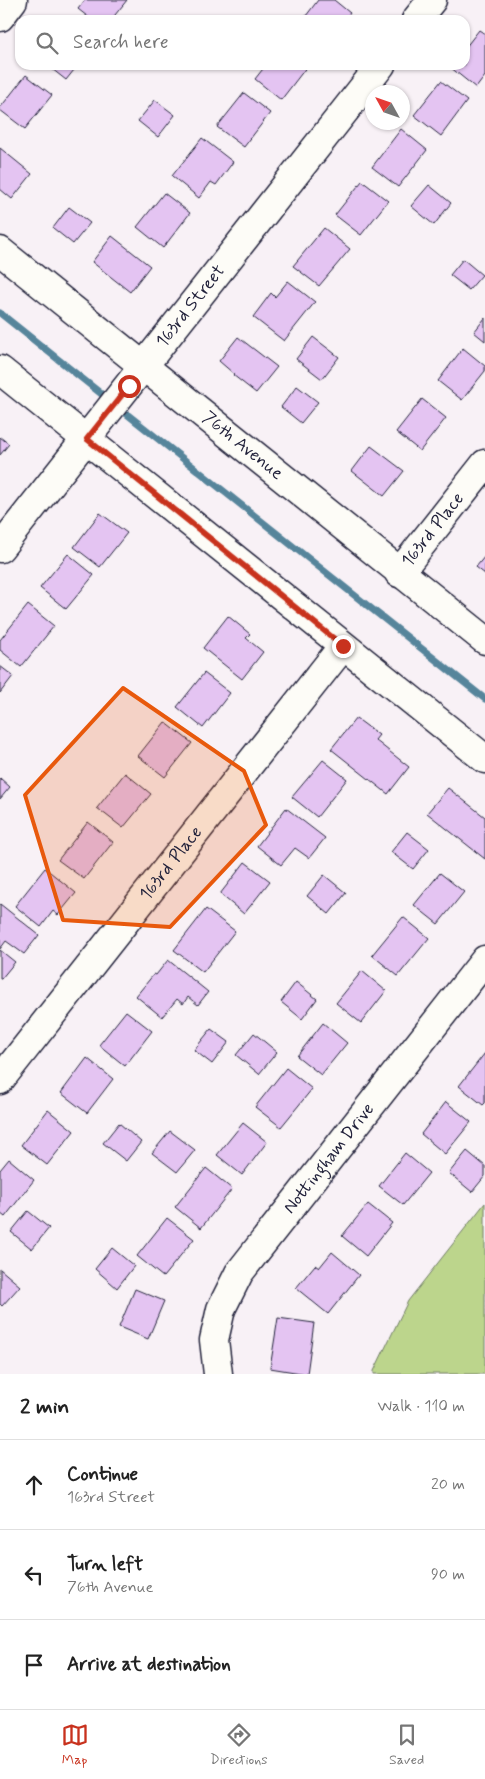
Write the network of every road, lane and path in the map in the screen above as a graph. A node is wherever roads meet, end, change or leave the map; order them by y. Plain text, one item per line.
1 (13, 0) edge
2 (432, 0) edge
3 (420, 15) edge
4 (0, 17) edge
5 (377, 70) edge
6 (0, 252) edge
7 (0, 370) edge
8 (137, 376) junction
9 (94, 431) junction
10 (485, 464) edge
11 (0, 548) edge
12 (399, 573) junction
13 (485, 640) edge
14 (343, 646) junction
15 (485, 759) edge
16 (485, 960) edge
17 (0, 1080) edge
18 (218, 1374) edge

1 - 4 street
2 - 3 street
5 - 8 street, 163rd Street
6 - 8 street, 76th Avenue
7 - 9 street
8 - 9 street, 163rd Street
8 - 12 street, 76th Avenue
9 - 11 street, 163rd Street
9 - 14 street
10 - 12 street, 163rd Place
12 - 13 street, 76th Avenue
14 - 15 street
14 - 17 street, 163rd Place
16 - 18 street, Nottingham Drive

